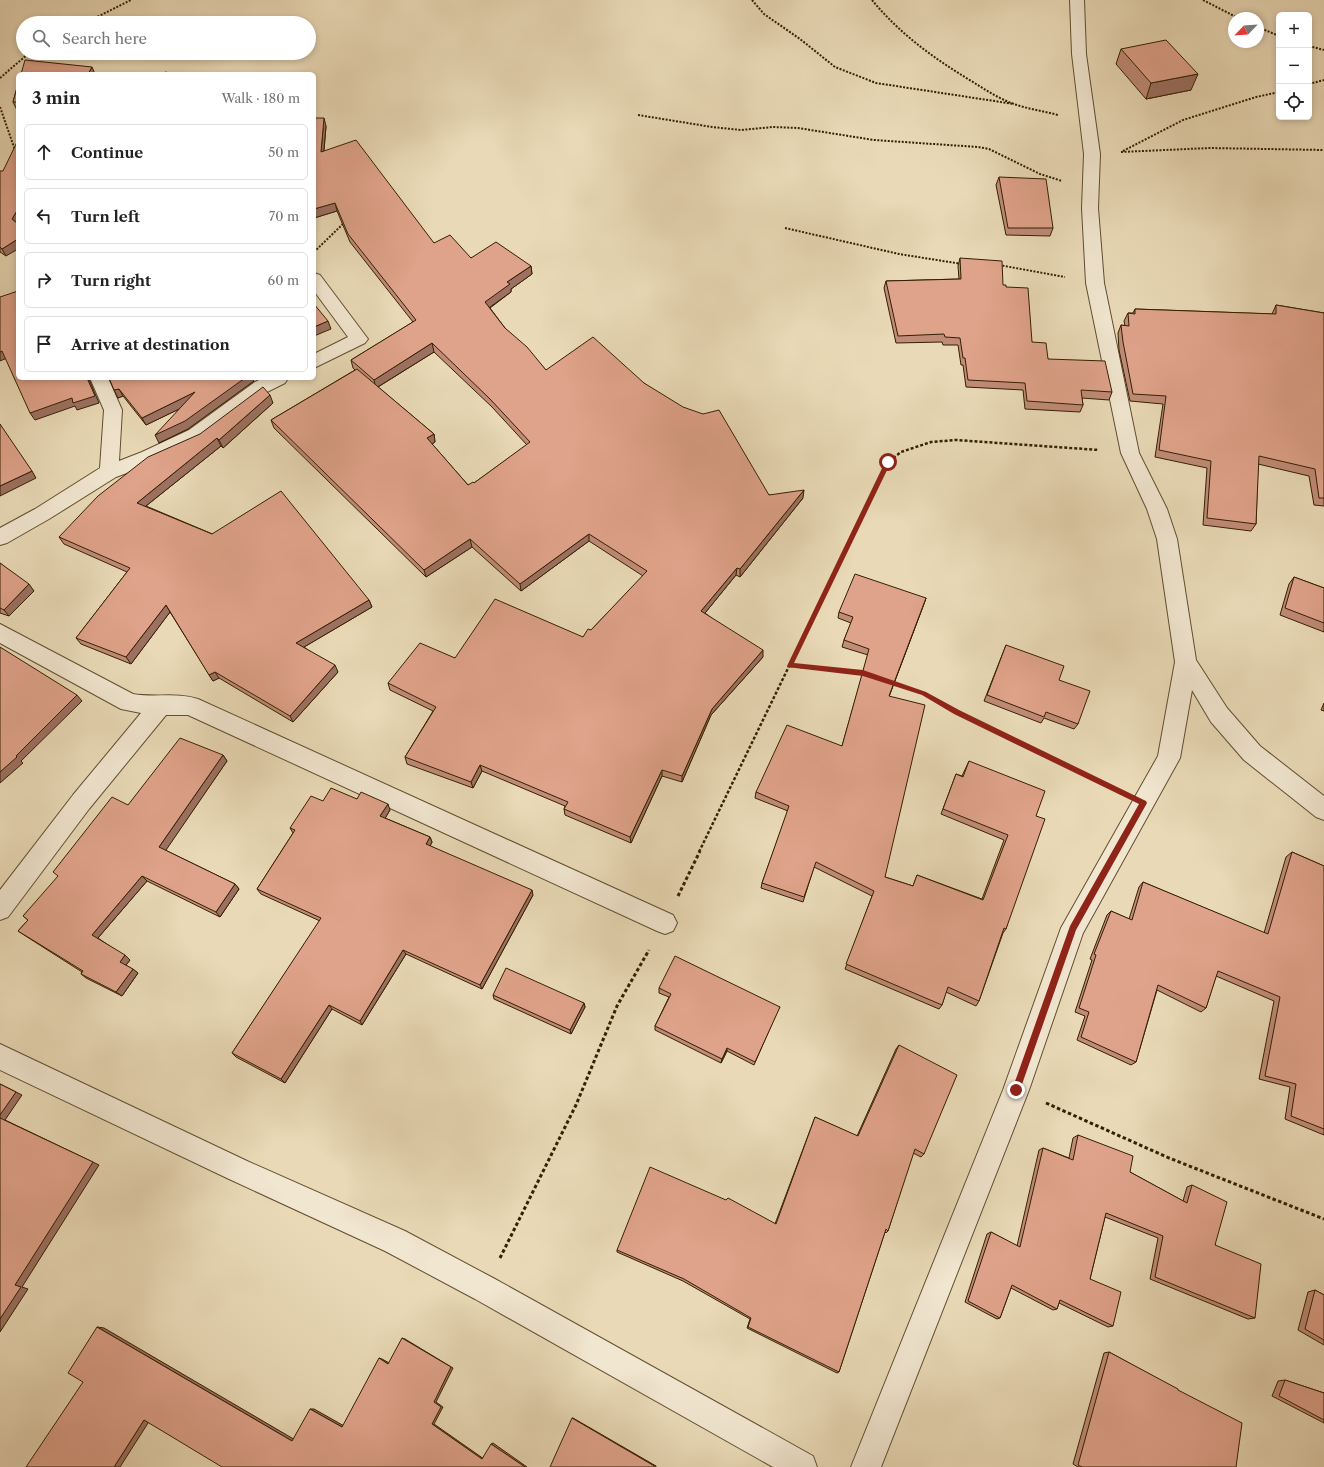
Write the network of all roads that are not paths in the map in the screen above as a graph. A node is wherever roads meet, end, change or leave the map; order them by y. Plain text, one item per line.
1 (1077, 0) edge
2 (316, 282) edge
3 (316, 361) edge
4 (100, 380) edge
5 (275, 380) edge
6 (109, 472) junction
7 (0, 537) edge
8 (0, 633) edge
9 (1186, 662) junction
10 (162, 704) junction
11 (1324, 810) edge
12 (0, 909) edge
13 (665, 923) road end
14 (0, 1057) edge
15 (802, 1467) edge
16 (866, 1467) edge

1 - 9 street
2 - 3 street
4 - 6 street
5 - 6 street
6 - 7 street
8 - 10 street
9 - 11 street
9 - 16 street
10 - 12 street
10 - 13 street
14 - 15 street

